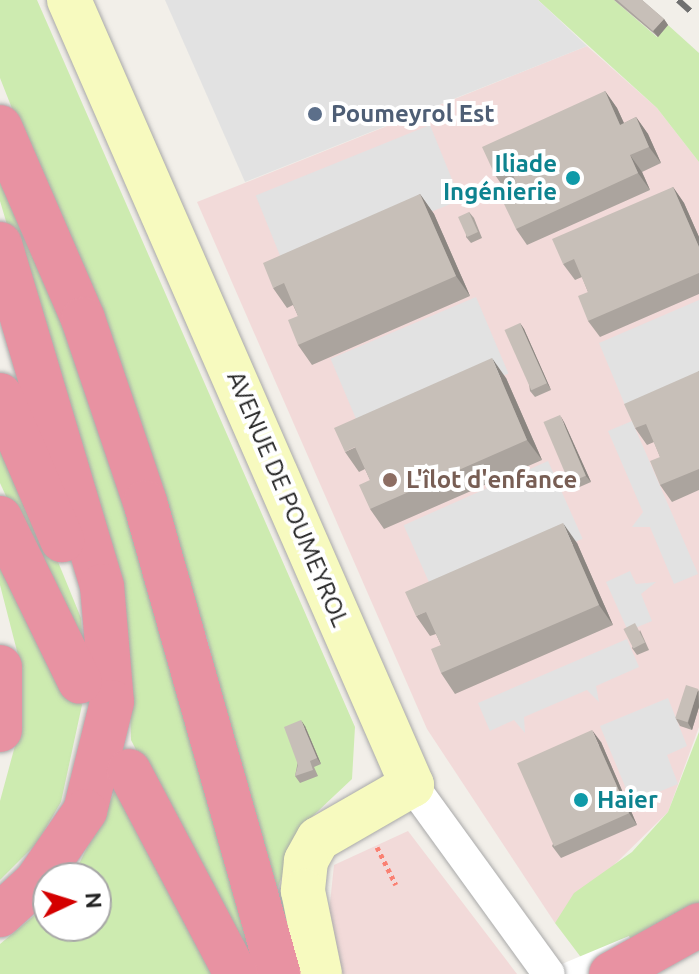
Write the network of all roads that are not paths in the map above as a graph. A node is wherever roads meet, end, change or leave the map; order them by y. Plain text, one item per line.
1 (69, 0) edge
2 (0, 127) edge
3 (0, 244) edge
4 (0, 395) edge
5 (0, 518) edge
6 (0, 667) edge
7 (96, 692) junction
8 (0, 730) edge
9 (129, 771) dead end
10 (412, 785) junction
11 (0, 915) edge
12 (682, 935) edge
13 (236, 974) edge
14 (279, 974) edge
15 (320, 974) edge
16 (549, 974) edge
17 (591, 974) edge
18 (611, 974) edge

1 - 10 main road, AVENUE DE POUMEYROL
2 - 14 highway
3 - 7 highway
4 - 7 highway
5 - 7 highway
6 - 8 highway
7 - 11 highway
9 - 13 highway
10 - 15 main road
10 - 16 street, AVENUE DE POUMEYROL
12 - 17 highway
12 - 18 highway

